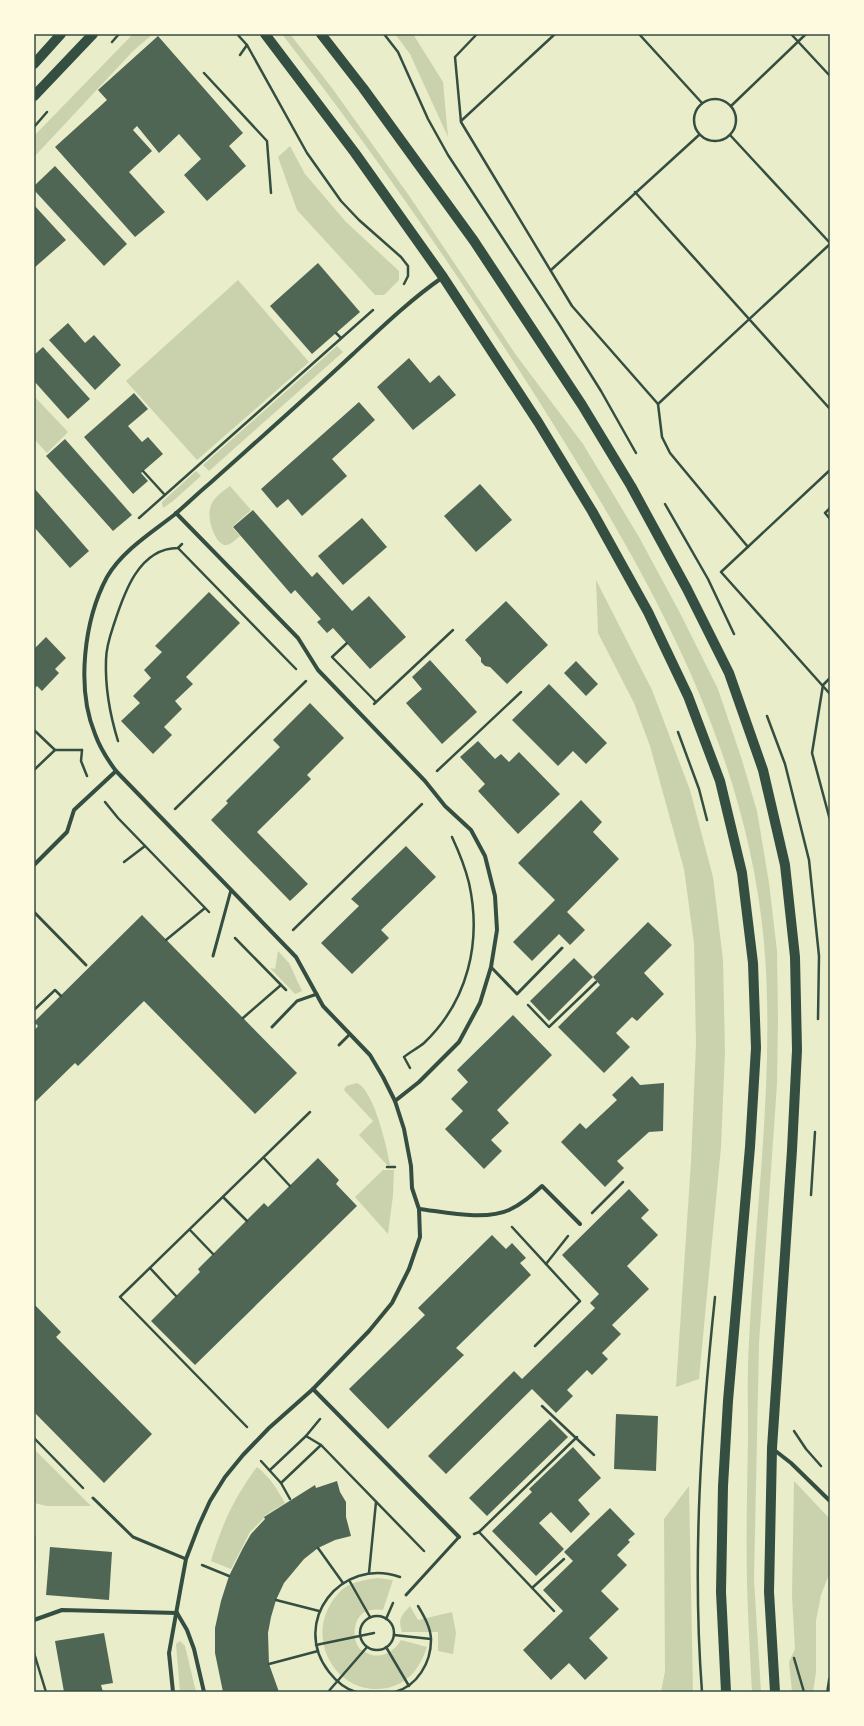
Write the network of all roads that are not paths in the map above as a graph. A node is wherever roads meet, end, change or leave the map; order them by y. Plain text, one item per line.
1 (61, 34) edge
2 (93, 34) edge
3 (265, 34) edge
4 (321, 34) edge
5 (34, 64) edge
6 (34, 96) edge
7 (443, 277) junction
8 (176, 513) junction
9 (116, 771) junction
10 (34, 865) edge
11 (231, 890) junction
12 (34, 912) edge
13 (562, 948) dead end
14 (213, 956) dead end
15 (86, 965) dead end
16 (491, 967) junction
17 (316, 994) junction
18 (272, 1027) dead end
19 (350, 1034) junction
20 (339, 1045) dead end
21 (395, 1101) junction
22 (419, 1209) junction
23 (580, 1224) dead end
24 (313, 1389) junction
25 (772, 1448) junction
26 (93, 1498) road end
27 (830, 1501) edge
28 (459, 1537) joint
29 (186, 1559) junction
30 (406, 1595) road end
31 (177, 1613) junction
32 (34, 1620) edge
33 (830, 1679) edge
34 (173, 1692) edge
35 (204, 1692) edge
36 (726, 1692) edge
37 (775, 1692) edge
38 (828, 1692) edge

1 - 5 main road
2 - 6 main road
3 - 7 main road
4 - 25 main road
7 - 8 street
7 - 36 main road
8 - 9 street
8 - 16 street
9 - 10 street
9 - 11 street
11 - 14 lane
11 - 17 street
12 - 15 lane
13 - 16 lane
16 - 21 street
17 - 18 lane
17 - 19 street
19 - 20 lane
19 - 21 street
21 - 22 street
22 - 23 street
22 - 24 street
24 - 28 street
24 - 29 street
25 - 27 street
25 - 37 main road
26 - 29 lane
28 - 30 lane
29 - 31 street
31 - 32 street
31 - 34 street
31 - 35 street
33 - 38 street

